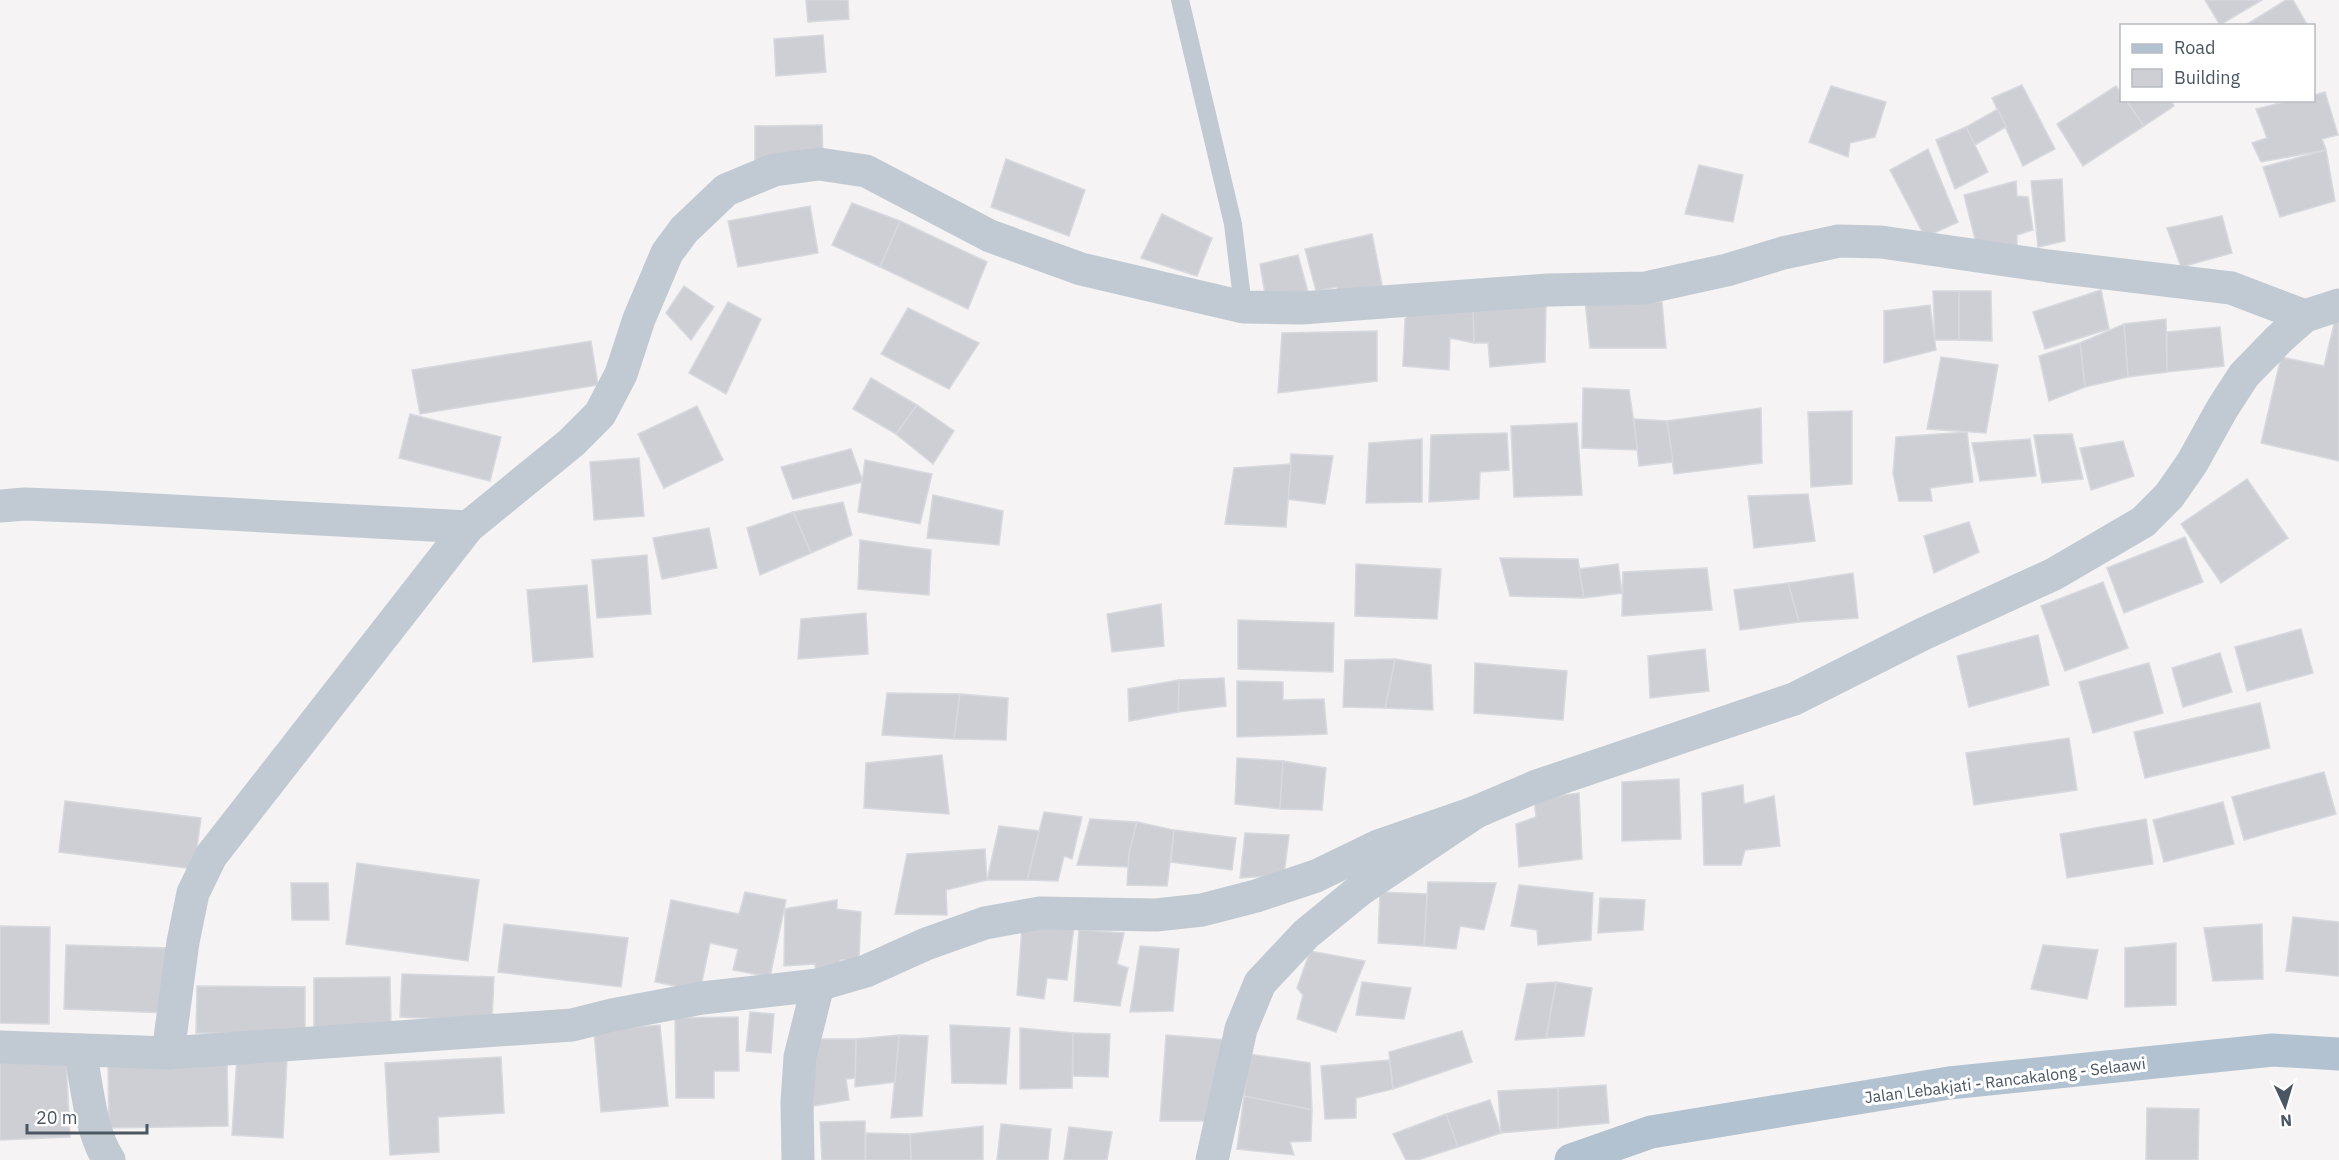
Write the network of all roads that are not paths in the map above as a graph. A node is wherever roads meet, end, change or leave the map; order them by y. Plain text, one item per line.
1 (1180, 0) edge
2 (2339, 305) edge
3 (1243, 307) junction
4 (2305, 316) junction
5 (0, 506) edge
6 (468, 527) junction
7 (1476, 812) junction
8 (818, 985) junction
9 (0, 1047) edge
10 (80, 1051) junction
11 (168, 1053) junction
12 (2339, 1054) edge
13 (109, 1160) edge
14 (798, 1160) edge
15 (1212, 1160) edge
16 (1570, 1160) edge

1 - 3 lane
2 - 4 street
3 - 4 street
3 - 6 street
4 - 7 street
5 - 6 street
6 - 11 street
7 - 8 street
7 - 15 street
8 - 11 street
8 - 14 street
9 - 10 street
10 - 11 street
10 - 13 street
12 - 16 main road, Jalan Lebakjati - Rancakalong - Selaawi

